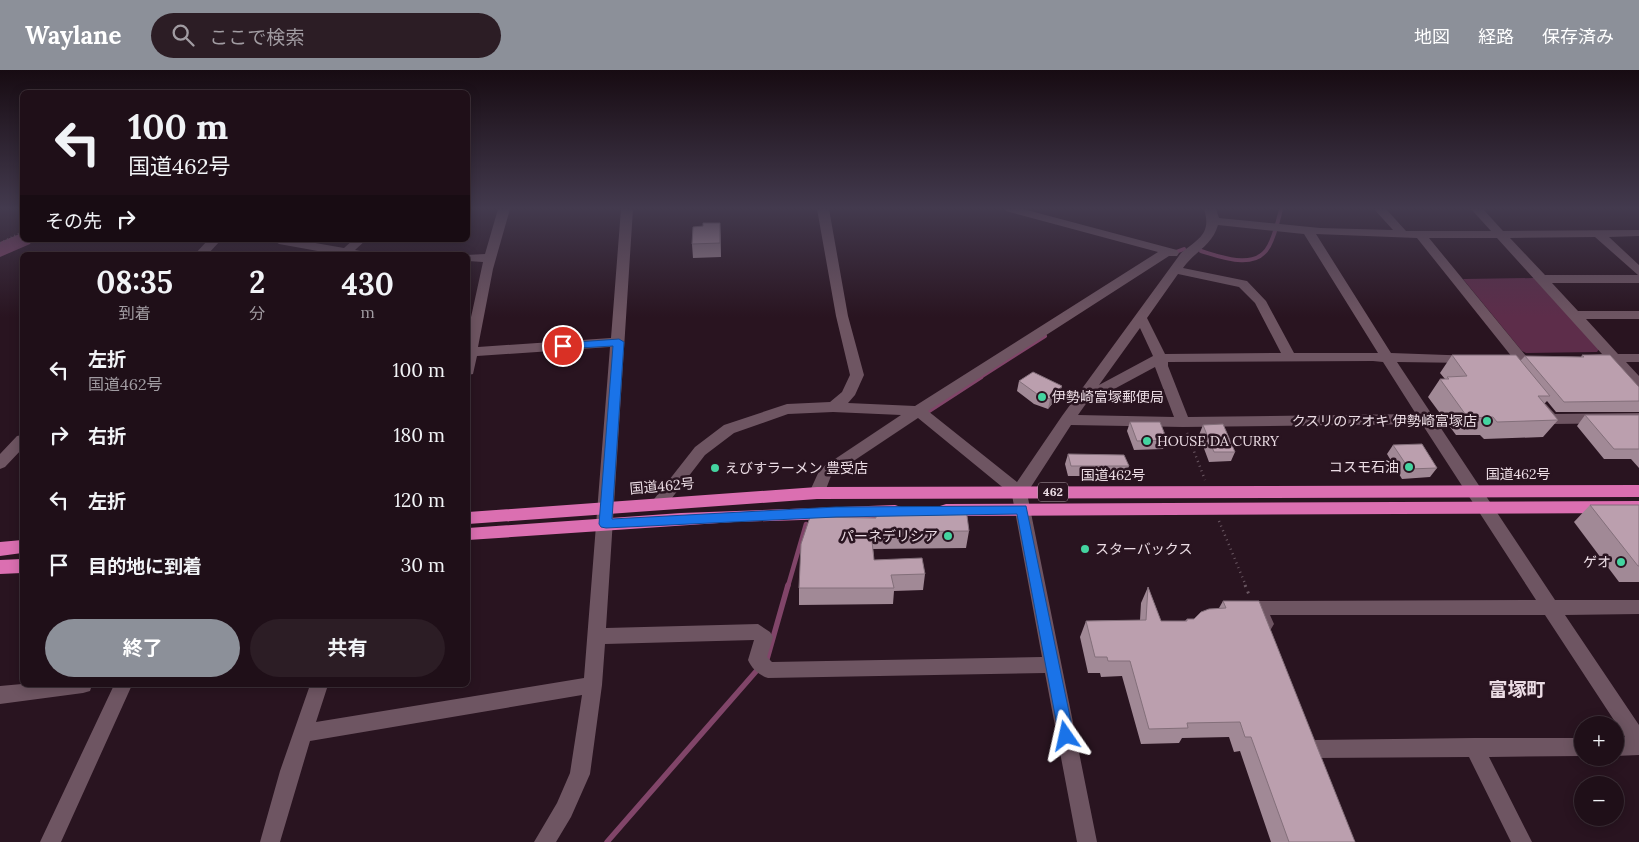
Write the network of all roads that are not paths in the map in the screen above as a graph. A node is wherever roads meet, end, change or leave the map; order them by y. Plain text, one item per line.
1 (304, 245) edge
2 (493, 245) edge
3 (625, 245) edge
4 (829, 245) edge
5 (1149, 245) edge
6 (1198, 245) edge
7 (1316, 245) edge
8 (1429, 245) edge
9 (1509, 245) edge
10 (1611, 245) edge
11 (1168, 251) junction
12 (340, 252) edge
13 (1185, 256) junction
14 (470, 258) edge
15 (489, 258) junction
16 (1175, 270) junction
17 (1639, 272) edge
18 (1541, 279) junction
19 (1639, 279) edge
20 (1574, 315) junction
21 (1639, 315) edge
22 (1141, 318) junction
23 (619, 342) junction
24 (470, 352) joint
25 (1162, 358) junction
26 (1290, 358) junction
27 (1386, 358) junction
28 (1576, 358) edge
29 (1613, 358) junction
30 (1639, 358) edge
31 (1483, 360) edge
32 (1502, 360) edge
33 (1639, 385) edge
34 (1086, 394) junction
35 (1533, 397) edge
36 (833, 407) junction
37 (921, 413) junction
38 (1639, 418) edge
39 (1426, 419) junction
40 (1068, 420) junction
41 (1183, 422) junction
42 (20, 442) edge
43 (0, 463) edge
44 (1639, 491) edge
45 (1474, 492) junction
46 (817, 493) junction
47 (1021, 501) junction
48 (659, 503) junction
49 (1484, 506) junction
50 (1639, 506) edge
51 (911, 511) edge
52 (930, 511) edge
53 (606, 516) junction
54 (470, 518) edge
55 (470, 534) edge
56 (20, 547) edge
57 (0, 549) edge
58 (20, 566) edge
59 (0, 568) edge
60 (1550, 607) junction
61 (1639, 607) edge
62 (597, 636) junction
63 (1273, 643) edge
64 (1053, 665) junction
65 (593, 685) junction
66 (66, 687) edge
67 (122, 687) edge
68 (318, 687) edge
69 (0, 695) edge
70 (303, 734) junction
71 (1639, 742) edge
72 (1639, 746) edge
73 (1474, 747) junction
74 (1574, 747) edge
75 (1624, 747) edge
76 (1322, 768) edge
77 (50, 842) edge
78 (270, 842) edge
79 (544, 842) edge
80 (1087, 842) edge
81 (1522, 842) edge

1 - 12 street
2 - 15 street
3 - 23 street
4 - 36 street
5 - 11 street
6 - 13 street
7 - 27 street
8 - 32 street
9 - 18 street
10 - 17 street
11 - 13 street
11 - 37 street
13 - 16 street
14 - 15 street
15 - 24 street
16 - 22 street
16 - 26 street
18 - 19 street
18 - 20 street
20 - 21 street
20 - 29 street
22 - 25 street
22 - 34 street
23 - 24 street
23 - 53 street
25 - 26 street
25 - 34 street
25 - 41 street
26 - 27 street
27 - 31 street
27 - 39 street
28 - 29 street
29 - 30 street
29 - 33 street
34 - 40 street
35 - 38 street
36 - 37 street
36 - 48 street
37 - 46 street
37 - 47 street
39 - 41 street
39 - 45 street
40 - 41 street
40 - 47 street
42 - 43 street
44 - 45 highway, 国道462号 / 462
45 - 47 highway, 国道462号 / 462
45 - 49 street
46 - 47 highway, 国道462号 / 462
46 - 48 highway, 国道462号 / 462
47 - 49 highway, 国道462号 / 462
47 - 52 highway, 国道462号 / 462
47 - 64 street
48 - 53 highway, 国道462号 / 462
49 - 50 highway, 国道462号 / 462
49 - 60 street
51 - 53 highway, 国道462号 / 462
53 - 54 highway, 国道462号 / 462
53 - 55 highway, 国道462号 / 462
53 - 62 street
56 - 57 highway
58 - 59 highway
60 - 61 street
60 - 63 street
60 - 71 street
62 - 64 street
62 - 65 street
64 - 80 street
65 - 70 street
65 - 79 street
66 - 69 street
67 - 77 street
68 - 70 street
70 - 78 street
72 - 75 street
73 - 74 street
73 - 76 street
73 - 81 street

